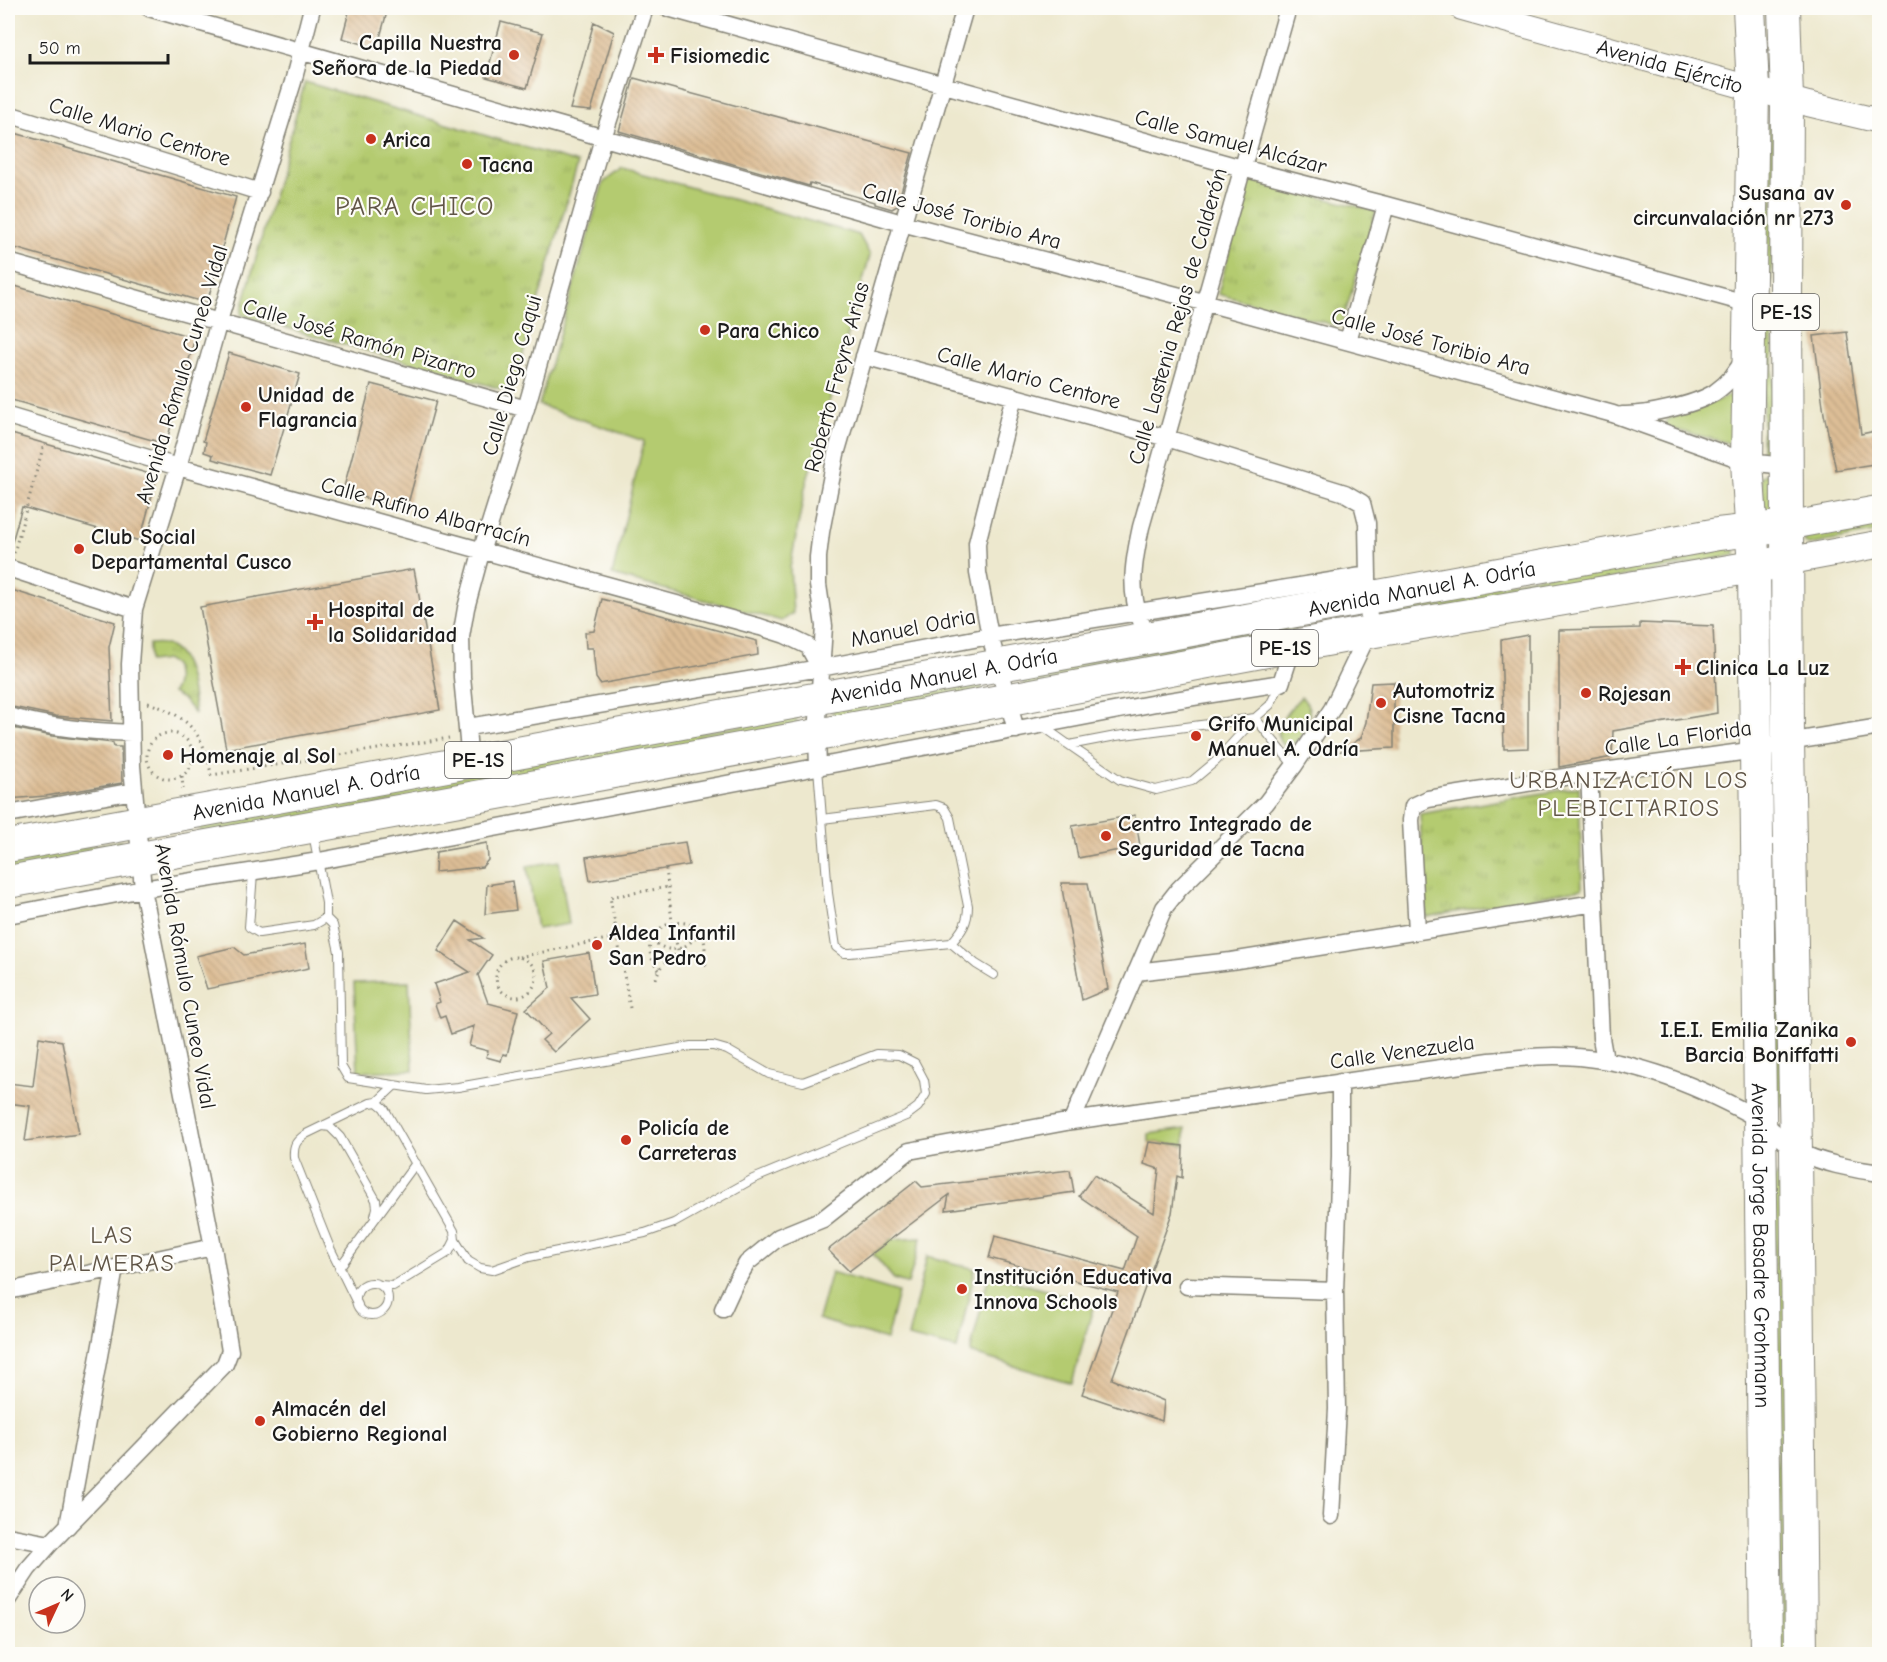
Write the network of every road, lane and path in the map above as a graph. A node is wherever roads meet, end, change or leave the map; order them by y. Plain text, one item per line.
1 (149, 8) edge
2 (312, 8) edge
3 (645, 8) edge
4 (668, 8) edge
5 (965, 8) edge
6 (1288, 8) edge
7 (1462, 8) edge
8 (1749, 8) edge
9 (1784, 8) edge
10 (301, 52) junction
11 (942, 85) junction
12 (1752, 88) junction
13 (1787, 98) junction
14 (8, 114) edge
15 (1880, 121) edge
16 (603, 138) junction
17 (1242, 168) junction
18 (260, 192) junction
19 (1386, 205) junction
20 (902, 223) junction
21 (8, 262) edge
22 (1203, 302) junction
23 (1786, 303) junction
24 (1749, 304) junction
25 (219, 321) junction
26 (1348, 341) junction
27 (1750, 342) junction
28 (864, 356) junction
29 (1014, 396) junction
30 (526, 409) junction
31 (1613, 414) junction
32 (8, 416) edge
33 (49, 428) junction
34 (1167, 438) junction
35 (1747, 462) junction
36 (1786, 466) junction
37 (178, 467) junction
38 (1880, 509) edge
39 (1788, 526) junction
40 (1752, 530) junction
41 (1880, 544) edge
42 (482, 549) junction
43 (1788, 561) junction
44 (1754, 567) junction
45 (9, 568) edge
46 (1368, 587) junction
47 (134, 609) junction
48 (1144, 625) junction
49 (1369, 632) junction
50 (1293, 646) junction
51 (994, 650) junction
52 (820, 683) junction
53 (1281, 683) junction
54 (1007, 700) junction
55 (148, 703) dead end
56 (8, 716) edge
57 (1255, 718) junction
58 (1041, 725) junction
59 (1880, 727) edge
60 (1016, 730) junction
61 (131, 733) junction
62 (817, 735) junction
63 (469, 741) junction
64 (1788, 742) junction
65 (1069, 745) junction
66 (1756, 750) junction
67 (1294, 766) junction
68 (818, 768) junction
69 (1589, 773) junction
70 (159, 776) joint
71 (134, 791) junction
72 (8, 814) edge
73 (822, 819) junction
74 (137, 822) junction
75 (312, 826) junction
76 (8, 846) edge
77 (140, 858) junction
78 (319, 861) junction
79 (666, 869) dead end
80 (253, 873) junction
81 (8, 882) edge
82 (668, 887) junction
83 (144, 890) junction
84 (1595, 903) junction
85 (8, 915) edge
86 (326, 918) junction
87 (672, 922) junction
88 (1417, 931) junction
89 (699, 932) junction
90 (617, 937) junction
91 (675, 937) dead end
92 (651, 940) junction
93 (951, 943) junction
94 (678, 952) junction
95 (518, 957) junction
96 (703, 962) junction
97 (709, 969) dead end
98 (659, 970) junction
99 (1136, 972) junction
100 (994, 975) dead end
101 (656, 979) dead end
102 (630, 1008) dead end
103 (1605, 1060) junction
104 (1340, 1082) junction
105 (395, 1085) junction
106 (377, 1102) junction
107 (344, 1116) junction
108 (1761, 1120) junction
109 (1072, 1121) junction
110 (322, 1126) junction
111 (340, 1137) junction
112 (1796, 1150) junction
113 (416, 1163) junction
114 (1880, 1173) edge
115 (376, 1200) junction
116 (388, 1201) junction
117 (374, 1220) junction
118 (455, 1240) junction
119 (213, 1247) junction
120 (115, 1268) junction
121 (339, 1268) junction
122 (380, 1285) junction
123 (348, 1286) junction
124 (393, 1286) junction
125 (1187, 1286) dead end
126 (361, 1288) junction
127 (8, 1291) edge
128 (1335, 1291) junction
129 (388, 1296) junction
130 (358, 1305) junction
131 (723, 1310) dead end
132 (1331, 1516) dead end
133 (68, 1526) junction
134 (8, 1536) edge
135 (50, 1544) junction
136 (8, 1599) edge
137 (1766, 1654) edge
138 (1801, 1654) edge

1 - 10 street, Calle José Toribio Ara
2 - 10 street, Avenida Rómulo Cuneo Vidal
3 - 16 street, Calle Diego Caqui
4 - 11 street, Calle Samuel Alcázar
5 - 11 street, Roberto Freyre Arias
6 - 17 street, Calle Lastenia Rejas de Calderón
7 - 12 main road, Avenida Ejército
8 - 12 highway, Avenida Jorge Basadre Grohmann / PE-1S
9 - 13 highway, Avenida Jorge Basadre Grohmann / PE-1S
10 - 16 street, Calle José Toribio Ara
10 - 18 street, Avenida Rómulo Cuneo Vidal
11 - 17 street, Calle Samuel Alcázar
11 - 20 street, Roberto Freyre Arias
12 - 13 main road, Avenida Ejército
12 - 24 highway, Avenida Jorge Basadre Grohmann / PE-1S
13 - 15 main road, Avenida Ejército
13 - 23 highway, Avenida Jorge Basadre Grohmann / PE-1S
14 - 18 street, Calle Mario Centore
16 - 20 street, Calle José Toribio Ara
16 - 30 street, Calle Diego Caqui
17 - 19 street, Calle Samuel Alcázar
17 - 22 street, Calle Lastenia Rejas de Calderón
18 - 25 street, Avenida Rómulo Cuneo Vidal
19 - 24 street, Calle Samuel Alcázar
19 - 26 street
20 - 22 street, Calle José Toribio Ara
20 - 28 street, Roberto Freyre Arias
21 - 25 street, Calle José Ramón Pizarro
22 - 26 street, Calle José Toribio Ara
22 - 34 street, Calle Lastenia Rejas de Calderón
23 - 24 street, Calle Samuel Alcázar
23 - 36 highway, Avenida Jorge Basadre Grohmann / PE-1S
24 - 27 highway, Avenida Jorge Basadre Grohmann / PE-1S
25 - 30 street, Calle José Ramón Pizarro
25 - 37 street, Avenida Rómulo Cuneo Vidal
26 - 31 street, Calle José Toribio Ara
27 - 31 street, Calle José Toribio Ara
27 - 35 highway, Avenida Jorge Basadre Grohmann / PE-1S
28 - 29 street, Calle Mario Centore
28 - 52 street, Roberto Freyre Arias
29 - 34 street, Calle Mario Centore
29 - 51 street
30 - 42 street, Calle Diego Caqui
31 - 35 street, Calle José Toribio Ara
32 - 33 street, Calle Rufino Albarracín
33 - 37 street, Calle Rufino Albarracín
33 - 45 path
34 - 46 street, Calle Mario Centore
34 - 48 street, Calle Lastenia Rejas de Calderón
35 - 36 street, Calle José Toribio Ara
35 - 40 highway, Avenida Jorge Basadre Grohmann / PE-1S
36 - 39 highway, Avenida Jorge Basadre Grohmann / PE-1S
37 - 42 street, Calle Rufino Albarracín
37 - 47 street, Avenida Rómulo Cuneo Vidal
38 - 39 main road, Avenida Manuel A. Odría
39 - 40 highway, Avenida Manuel A. Odría
39 - 43 highway, Avenida Jorge Basadre Grohmann / PE-1S
40 - 44 highway, Avenida Jorge Basadre Grohmann
40 - 46 highway, Avenida Manuel A. Odría / PE-1S
41 - 43 main road, Avenida Manuel A. Odría
42 - 52 street, Calle Rufino Albarracín
42 - 63 street, Calle Diego Caqui
43 - 44 highway, Avenida Manuel A. Odría / PE-1S
43 - 64 highway, Avenida Jorge Basadre Grohmann
44 - 49 highway, Avenida Manuel A. Odría / PE-1S
44 - 66 highway, Avenida Jorge Basadre Grohmann
45 - 47 street
46 - 48 highway, Avenida Manuel A. Odría / PE-1S
46 - 49 street
47 - 61 street, Avenida Rómulo Cuneo Vidal
48 - 51 highway, Avenida Manuel A. Odría / PE-1S
49 - 50 highway, Avenida Manuel A. Odría / PE-1S
49 - 67 street
50 - 53 street, Avenida Manuel A. Odría
50 - 54 highway, Avenida Manuel A. Odría / PE-1S
51 - 52 highway, Avenida Manuel A. Odría / PE-1S
51 - 54 street
52 - 62 street, Roberto Freyre Arias
52 - 63 highway, Avenida Manuel A. Odría / PE-1S
53 - 57 lane
53 - 58 street
54 - 60 street
54 - 62 highway, Avenida Manuel A. Odría / PE-1S
55 - 63 path
56 - 61 street
57 - 65 lane
57 - 65 lane
57 - 67 lane
58 - 60 street
58 - 65 lane
59 - 64 street, Calle La Florida
60 - 68 street
61 - 71 street, Avenida Rómulo Cuneo Vidal
62 - 68 street, Roberto Freyre Arias
62 - 75 highway, Avenida Manuel A. Odría / PE-1S
63 - 74 highway, Avenida Manuel A. Odría / PE-1S
64 - 66 street, Calle La Florida
64 - 112 highway, Avenida Jorge Basadre Grohmann
66 - 69 street, Calle La Florida
66 - 108 highway, Avenida Jorge Basadre Grohmann
67 - 99 street
68 - 73 lane
68 - 78 street
69 - 84 street
69 - 88 street, Calle La Florida
70 - 70 path
71 - 72 street
71 - 74 street, Avenida Rómulo Cuneo Vidal
73 - 93 lane
73 - 93 lane
74 - 76 highway, Avenida Manuel A. Odría / PE-1S
74 - 77 street, Avenida Rómulo Cuneo Vidal
75 - 77 highway, Avenida Manuel A. Odría / PE-1S
75 - 78 lane
77 - 81 highway, Avenida Manuel A. Odría / PE-1S
77 - 83 street, Avenida Rómulo Cuneo Vidal
78 - 80 street
78 - 86 lane
79 - 82 path
80 - 83 street
80 - 86 lane
82 - 87 path
82 - 90 path
83 - 85 street
83 - 119 street, Avenida Rómulo Cuneo Vidal
84 - 88 street
84 - 103 street
86 - 105 lane
87 - 89 path
87 - 92 path
88 - 99 street
89 - 94 path
89 - 96 path
90 - 95 path
90 - 102 path
91 - 94 path
92 - 94 path
92 - 98 path
93 - 100 lane
94 - 96 path
94 - 98 path
95 - 95 path
96 - 97 path
98 - 101 path
99 - 109 street
103 - 104 street, Calle Venezuela
103 - 108 street, Calle Venezuela
104 - 109 street, Calle Venezuela
104 - 128 street
105 - 106 lane
105 - 118 lane
106 - 107 lane
106 - 113 lane
107 - 110 lane
107 - 111 lane
108 - 112 street, Calle Venezuela
108 - 137 highway, Avenida Jorge Basadre Grohmann
109 - 131 street, Calle Venezuela
110 - 111 lane
110 - 121 lane
111 - 115 lane
112 - 114 street, Calle Venezuela
112 - 138 highway, Avenida Jorge Basadre Grohmann
113 - 116 lane
113 - 118 lane
115 - 116 lane
115 - 117 lane
116 - 117 lane
117 - 121 lane
118 - 124 lane
119 - 120 street
119 - 133 street, Avenida Rómulo Cuneo Vidal
120 - 127 street
120 - 133 street
121 - 123 lane
122 - 124 lane
122 - 126 lane
122 - 129 lane
123 - 126 lane
123 - 130 lane
124 - 129 lane
125 - 128 street
126 - 130 lane
128 - 132 street
129 - 130 lane
133 - 135 street, Avenida Rómulo Cuneo Vidal
134 - 135 street
135 - 136 street, Avenida Rómulo Cuneo Vidal

